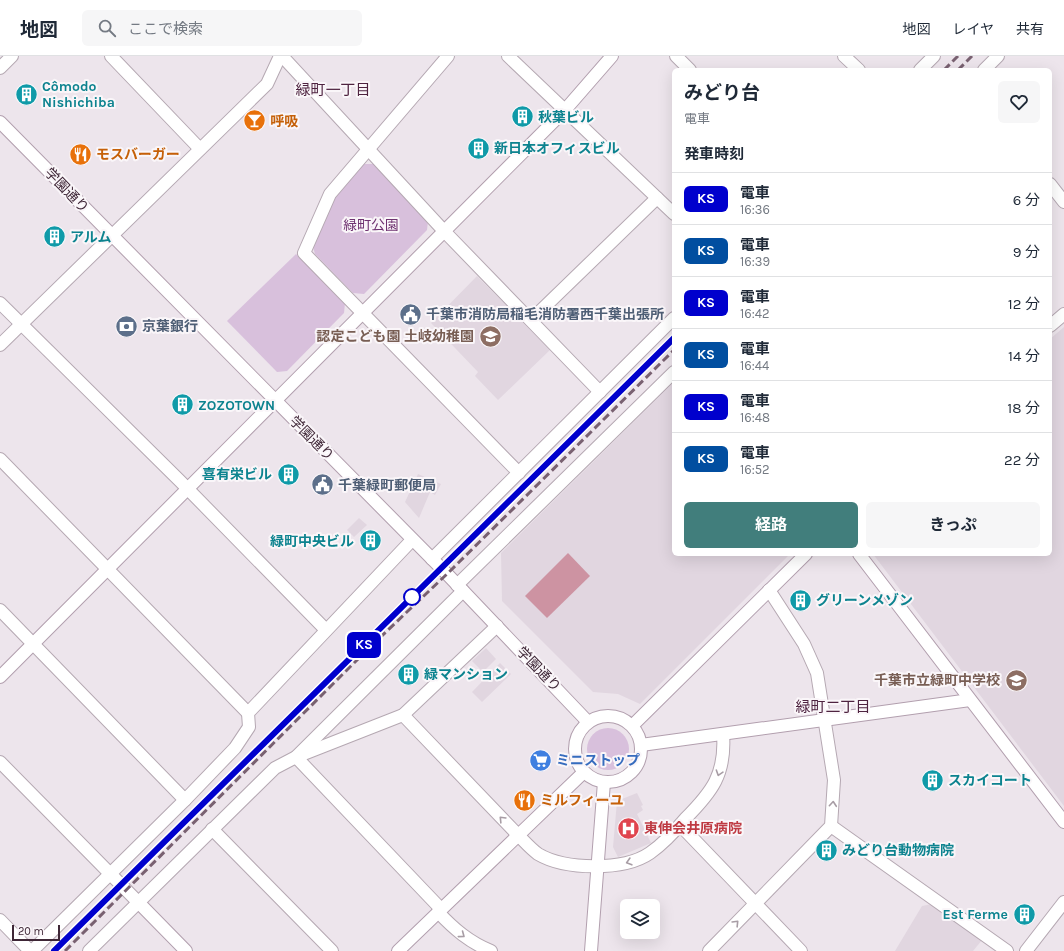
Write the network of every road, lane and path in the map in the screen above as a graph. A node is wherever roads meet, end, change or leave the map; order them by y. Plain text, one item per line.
1 (12, 56) edge
2 (111, 56) edge
3 (281, 56) edge
4 (448, 56) edge
5 (508, 56) edge
6 (612, 56) edge
7 (676, 56) edge
8 (844, 56) edge
9 (934, 56) edge
10 (998, 56) edge
11 (0, 68) edge
12 (688, 68) edge
13 (856, 68) edge
14 (922, 68) edge
15 (986, 68) edge
16 (565, 110) junction
17 (0, 122) edge
18 (200, 148) junction
19 (368, 148) junction
20 (1052, 187) edge
21 (657, 198) junction
22 (1064, 202) edge
23 (672, 212) edge
24 (444, 231) junction
25 (111, 235) junction
26 (0, 303) edge
27 (362, 313) junction
28 (1064, 314) edge
29 (531, 320) junction
30 (672, 320) edge
31 (1052, 324) edge
32 (21, 325) junction
33 (0, 345) edge
34 (672, 374) edge
35 (600, 392) junction
36 (274, 401) junction
37 (0, 459) edge
38 (518, 472) junction
39 (187, 489) junction
40 (412, 540) junction
41 (804, 556) edge
42 (861, 556) edge
43 (432, 559) junction
44 (106, 570) junction
45 (460, 588) junction
46 (769, 590) junction
47 (0, 610) edge
48 (497, 626) junction
49 (326, 630) junction
50 (33, 644) junction
51 (0, 677) edge
52 (970, 700) junction
53 (248, 713) junction
54 (403, 716) junction
55 (825, 720) junction
56 (588, 722) junction
57 (633, 726) junction
58 (723, 734) junction
59 (642, 745) junction
60 (296, 757) junction
61 (0, 762) edge
62 (584, 772) junction
63 (604, 782) junction
64 (185, 800) junction
65 (1064, 822) edge
66 (680, 825) junction
67 (831, 826) junction
68 (212, 829) junction
69 (518, 836) junction
70 (598, 866) junction
71 (109, 874) junction
72 (138, 902) junction
73 (1064, 902) edge
74 (755, 904) junction
75 (440, 910) junction
76 (0, 920) edge
77 (31, 951) edge
78 (89, 951) edge
79 (186, 951) edge
80 (332, 951) edge
81 (398, 951) edge
82 (491, 951) edge
83 (591, 951) edge
84 (709, 951) edge
85 (801, 951) edge
86 (1007, 951) edge
87 (1026, 951) edge

1 - 11 street
2 - 18 street
3 - 18 street
3 - 19 street
4 - 19 street
5 - 16 street
6 - 16 street
7 - 12 street
8 - 13 street
9 - 14 street
10 - 15 street
16 - 21 street
16 - 24 street
17 - 25 street, 学園通り
18 - 25 street
19 - 24 street
19 - 27 street
20 - 22 street
21 - 23 street
21 - 29 street
24 - 27 street
24 - 29 street
25 - 32 street
25 - 36 street, 学園通り
26 - 32 street
27 - 36 street
27 - 38 street
28 - 31 street
29 - 35 street
30 - 35 street
32 - 33 street
32 - 39 street
34 - 45 street
35 - 38 street
36 - 39 street
36 - 40 street, 学園通り
37 - 44 street
38 - 43 street
39 - 44 street
39 - 49 street
40 - 43 street, 学園通り
40 - 49 street
41 - 46 street
42 - 52 street
43 - 45 street, 学園通り
44 - 50 street
44 - 53 street
45 - 48 street, 学園通り
45 - 60 street
46 - 55 street
46 - 57 street
47 - 50 street
48 - 54 street
48 - 56 street, 学園通り
49 - 53 street
50 - 51 street
50 - 64 street
52 - 55 street
52 - 65 street
53 - 64 street
54 - 60 street
69 -> 54 street
55 - 58 street
67 -> 55 street
56 - 57 street
56 - 62 street
57 - 59 street
58 - 59 street
58 -> 66 street
59 - 63 street
60 - 68 street
60 - 75 street
61 - 71 street
62 - 63 street
62 - 69 street
63 - 70 street
64 - 71 street
66 -> 70 street
66 - 74 street
67 - 74 street
67 - 86 street
68 - 72 street
68 - 80 street
69 - 70 street
69 - 75 street
70 - 83 street
71 - 72 street
71 - 77 street
72 - 78 street
72 - 79 street
73 - 87 street
84 -> 74 street
74 - 85 street
75 - 81 street
75 -> 82 street
76 - 77 street

